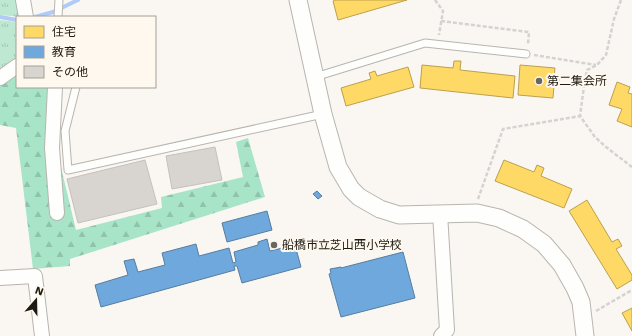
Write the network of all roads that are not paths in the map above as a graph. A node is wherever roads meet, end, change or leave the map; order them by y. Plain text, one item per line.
1 (298, 0) edge
2 (59, 2) edge
3 (58, 16) edge
4 (526, 54) road end
5 (16, 67) edge
6 (315, 77) junction
7 (0, 78) edge
8 (55, 88) edge
9 (76, 88) edge
10 (323, 114) junction
11 (56, 213) dead end
12 (440, 213) junction
13 (0, 278) edge
14 (42, 336) edge
15 (441, 336) edge
16 (585, 336) edge

1 - 6 street
2 - 3 lane
4 - 6 lane
5 - 7 street
6 - 10 street
8 - 11 street
9 - 10 lane
10 - 12 street
12 - 15 street
12 - 16 street
13 - 14 street

